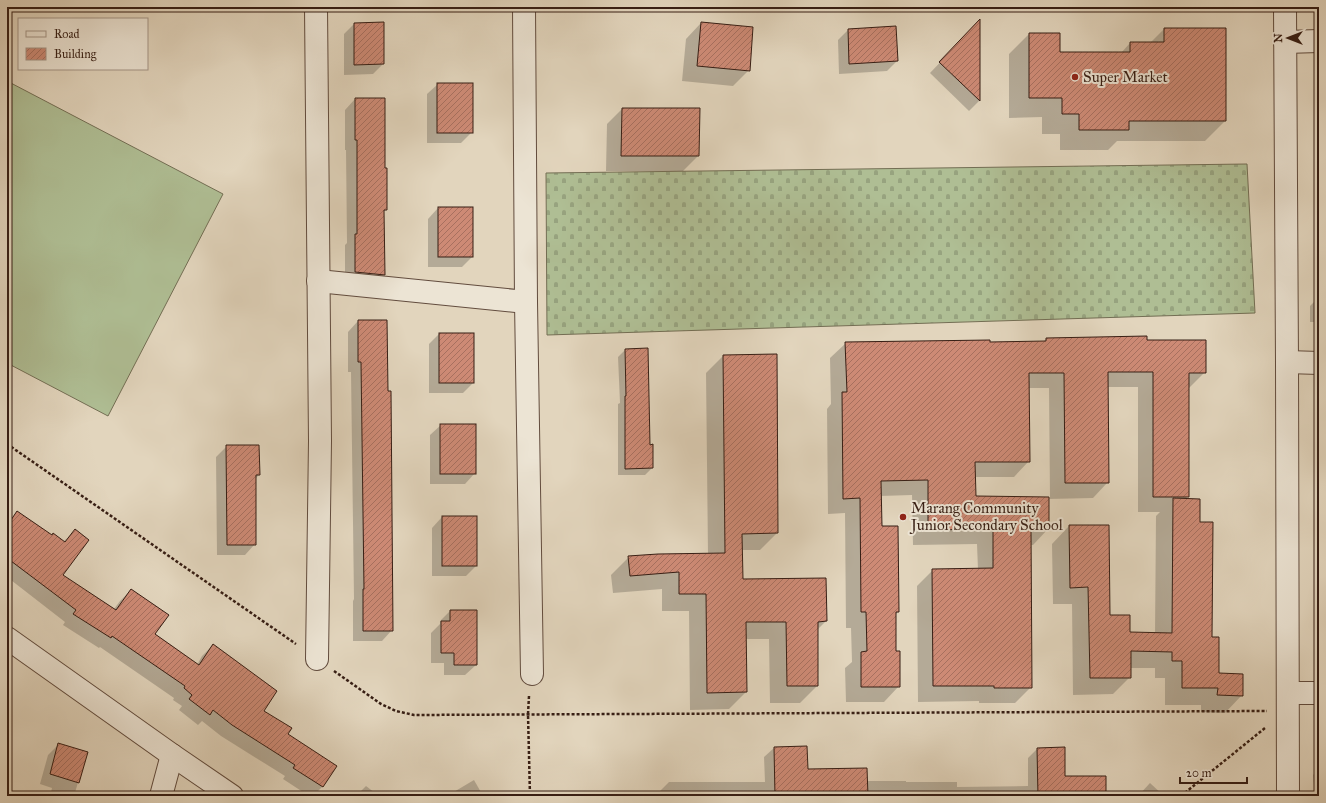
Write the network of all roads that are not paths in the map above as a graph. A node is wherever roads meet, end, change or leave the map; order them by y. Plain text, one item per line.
1 (316, 7) edge
2 (524, 7) edge
3 (1285, 7) edge
4 (1319, 41) edge
5 (1285, 42) junction
6 (318, 281) junction
7 (526, 302) junction
8 (1287, 362) junction
9 (1319, 363) edge
10 (7, 638) edge
11 (317, 659) road end
12 (532, 674) dead end
13 (1319, 693) edge
14 (1288, 702) junction
15 (172, 755) junction
16 (161, 796) edge
17 (232, 796) edge
18 (1288, 796) edge

1 - 6 street
2 - 7 street
3 - 5 street
4 - 5 street
5 - 8 street
6 - 7 street
6 - 11 street
7 - 12 street
8 - 9 street
8 - 14 street
10 - 15 street
13 - 14 street
14 - 18 street
15 - 16 street
15 - 17 street

